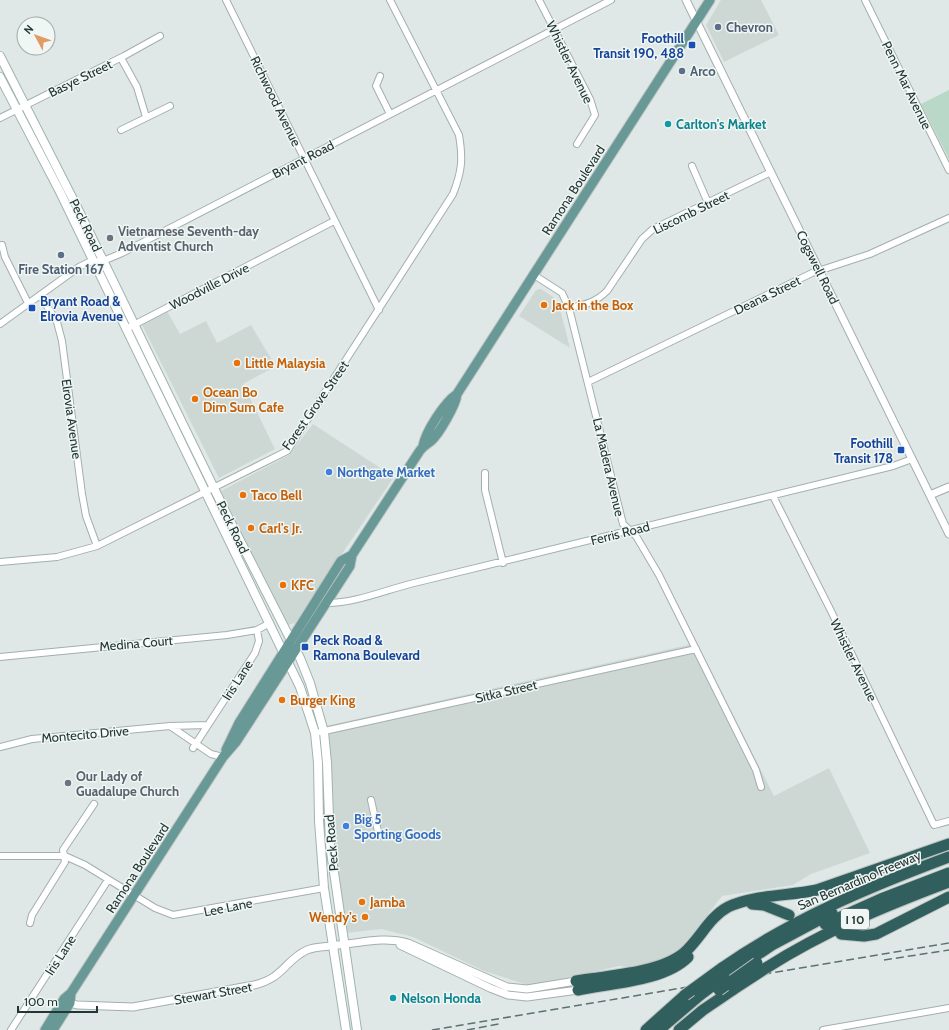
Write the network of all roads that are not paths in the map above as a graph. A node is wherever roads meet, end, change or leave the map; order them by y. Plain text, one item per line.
1 (226, 0) edge
2 (390, 0) edge
3 (539, 0) edge
4 (611, 0) edge
5 (686, 0) edge
6 (710, 0) edge
7 (865, 0) edge
8 (697, 21) junction
9 (555, 30) junction
10 (160, 36) dead end
11 (0, 56) edge
12 (121, 58) junction
13 (380, 76) dead end
14 (0, 77) edge
15 (437, 90) junction
16 (25, 105) junction
17 (170, 106) dead end
18 (17, 109) junction
19 (390, 114) junction
20 (146, 117) junction
21 (0, 118) edge
22 (121, 130) dead end
23 (577, 144) dead end
24 (305, 159) junction
25 (692, 166) dead end
26 (949, 170) edge
27 (771, 172) junction
28 (708, 203) junction
29 (949, 218) edge
30 (334, 221) junction
31 (2, 245) dead end
32 (103, 261) junction
33 (94, 262) junction
34 (820, 271) junction
35 (534, 275) junction
36 (40, 294) junction
37 (28, 304) junction
38 (570, 308) junction
39 (379, 310) junction
40 (0, 324) edge
41 (134, 325) junction
42 (126, 329) junction
43 (588, 382) junction
44 (172, 400) junction
45 (163, 404) junction
46 (912, 459) junction
47 (485, 473) dead end
48 (949, 486) edge
49 (214, 488) junction
50 (206, 492) junction
51 (930, 495) junction
52 (773, 496) junction
53 (629, 531) junction
54 (949, 534) edge
55 (97, 546) junction
56 (352, 555) junction
57 (0, 562) edge
58 (503, 562) junction
59 (255, 569) junction
60 (246, 573) junction
61 (327, 603) junction
62 (270, 623) junction
63 (257, 630) junction
64 (290, 642) junction
65 (696, 649) junction
66 (296, 651) junction
67 (283, 653) junction
68 (0, 656) edge
69 (288, 663) junction
70 (208, 725) junction
71 (170, 726) junction
72 (324, 732) junction
73 (315, 733) junction
74 (195, 746) junction
75 (0, 747) edge
76 (223, 757) junction
77 (761, 788) dead end
78 (372, 800) dead end
79 (94, 804) dead end
80 (949, 821) edge
81 (380, 836) dead end
82 (949, 844) edge
83 (0, 856) edge
84 (65, 856) junction
85 (949, 857) edge
86 (949, 864) edge
87 (949, 873) edge
88 (108, 880) junction
89 (949, 882) edge
90 (324, 888) junction
91 (134, 896) junction
92 (949, 897) edge
93 (789, 915) dead end
94 (30, 923) dead end
95 (841, 934) dead end
96 (345, 945) junction
97 (333, 946) junction
98 (761, 965) junction
99 (725, 971) junction
100 (577, 985) junction
101 (71, 993) junction
102 (70, 1003) junction
103 (949, 1008) edge
104 (12, 1030) edge
105 (44, 1030) edge
106 (53, 1030) edge
107 (346, 1030) edge
108 (358, 1030) edge
109 (646, 1030) edge
110 (659, 1030) edge
111 (671, 1030) edge
112 (679, 1030) edge
113 (823, 1030) edge

1 - 24 street, Richwood Avenue
2 - 15 street
3 - 9 street, Whistler Avenue
4 - 9 street, Bryant Road
5 - 8 street, Cogswell Road
6 - 8 main road, Ramona Boulevard
7 - 26 street, Penn Mar Avenue
8 - 27 street, Cogswell Road
8 - 35 main road, Ramona Boulevard
9 - 15 street, Bryant Road
9 - 23 street, Whistler Avenue
10 - 12 street, Basye Street
11 - 16 main road, Peck Road
12 - 16 street, Basye Street
12 - 20 street
13 - 19 street
14 - 18 main road, Peck Road
15 - 19 street, Bryant Road
15 - 39 street, Forest Grove Street
16 - 18 street, Basye Street
16 - 32 main road, Peck Road
17 - 20 street
18 - 21 street, Basye Street
18 - 33 main road, Peck Road
19 - 24 street, Bryant Road
20 - 22 street
24 - 30 street, Richwood Avenue
24 - 32 street, Bryant Road
25 - 28 street
27 - 28 street, Liscomb Street
27 - 34 street, Cogswell Road
28 - 38 street, Liscomb Street
29 - 34 street, Deana Street
30 - 39 street, Richwood Avenue
30 - 41 street, Woodville Drive
31 - 37 street
32 - 33 street, Bryant Road
32 - 41 main road, Peck Road
33 - 36 street, Bryant Road
33 - 42 main road, Peck Road
34 - 43 street, Deana Street
34 - 46 street, Cogswell Road
35 - 38 street, La Madera Avenue
35 - 56 main road, Ramona Boulevard
36 - 37 street, Bryant Road
36 - 55 street, Elrovia Avenue
37 - 40 street, Bryant Road
38 - 43 street, La Madera Avenue
39 - 49 street, Forest Grove Street
41 - 42 street, Woodville Drive
41 - 44 main road, Peck Road
42 - 45 main road, Peck Road
43 - 53 street, La Madera Avenue
44 - 45 main road
44 - 49 main road, Peck Road
45 - 50 main road, Peck Road
46 - 51 street, Cogswell Road
46 - 52 street, Ferris Road
47 - 58 street
48 - 51 street
49 - 50 street, Forest Grove Street
49 - 59 main road, Peck Road
50 - 55 street, Forest Grove Street
50 - 60 main road, Peck Road
51 - 54 street, Cogswell Road
52 - 53 street, Ferris Road
52 - 80 street, Whistler Avenue
53 - 58 street, Ferris Road
53 - 65 street, La Madera Avenue
55 - 57 street, Forest Grove Street
56 - 61 main road, Ramona Boulevard
56 - 64 main road, Ramona Boulevard
58 - 61 street, Ferris Road
59 - 60 main road
59 - 64 main road, Peck Road
60 - 62 main road, Peck Road
61 - 66 main road, Ramona Boulevard
62 - 63 street, Medina Court
62 - 67 main road, Peck Road
63 - 68 street, Medina Court
63 - 70 street, Iris Lane
64 - 66 main road, Peck Road
64 - 67 main road, Ramona Boulevard
65 - 72 street, Sitka Street
65 - 77 street, La Madera Avenue
66 - 69 main road, Ramona Boulevard
66 - 72 main road, Peck Road
67 - 69 main road, Peck Road
67 - 76 main road, Ramona Boulevard
69 - 73 main road, Peck Road
69 - 76 main road, Ramona Boulevard
70 - 71 street, Montecito Drive
70 - 74 street, Iris Lane
71 - 74 street
71 - 75 street, Montecito Drive
72 - 73 street, Sitka Street
72 - 96 main road, Peck Road
73 - 90 main road, Peck Road
74 - 76 street
76 - 91 main road, Ramona Boulevard
78 - 81 street
79 - 84 street
82 - 100 highway
83 - 84 street
84 - 88 street, Lee Lane
84 - 94 street
85 - 99 highway, San Bernardino Freeway / I 10
86 - 99 highway
87 - 98 highway
88 - 91 street, Lee Lane
88 - 104 street, Iris Lane
89 - 98 highway, I 10
90 - 91 street, Lee Lane
90 - 97 main road, Peck Road
91 - 101 main road, Ramona Boulevard
92 - 95 highway
93 - 100 highway
96 - 97 street, Stewart Street
96 - 100 street, Stewart Street
96 - 108 main road, Peck Road
97 - 102 street, Stewart Street
97 - 107 main road, Peck Road
98 - 111 highway, bridge
98 - 112 highway, I 10, bridge
99 - 109 highway, San Bernardino Freeway / I 10, bridge
99 - 110 highway, bridge
101 - 102 main road, Ramona Boulevard
101 - 105 main road, Ramona Boulevard
102 - 106 main road, Ramona Boulevard
103 - 113 street

